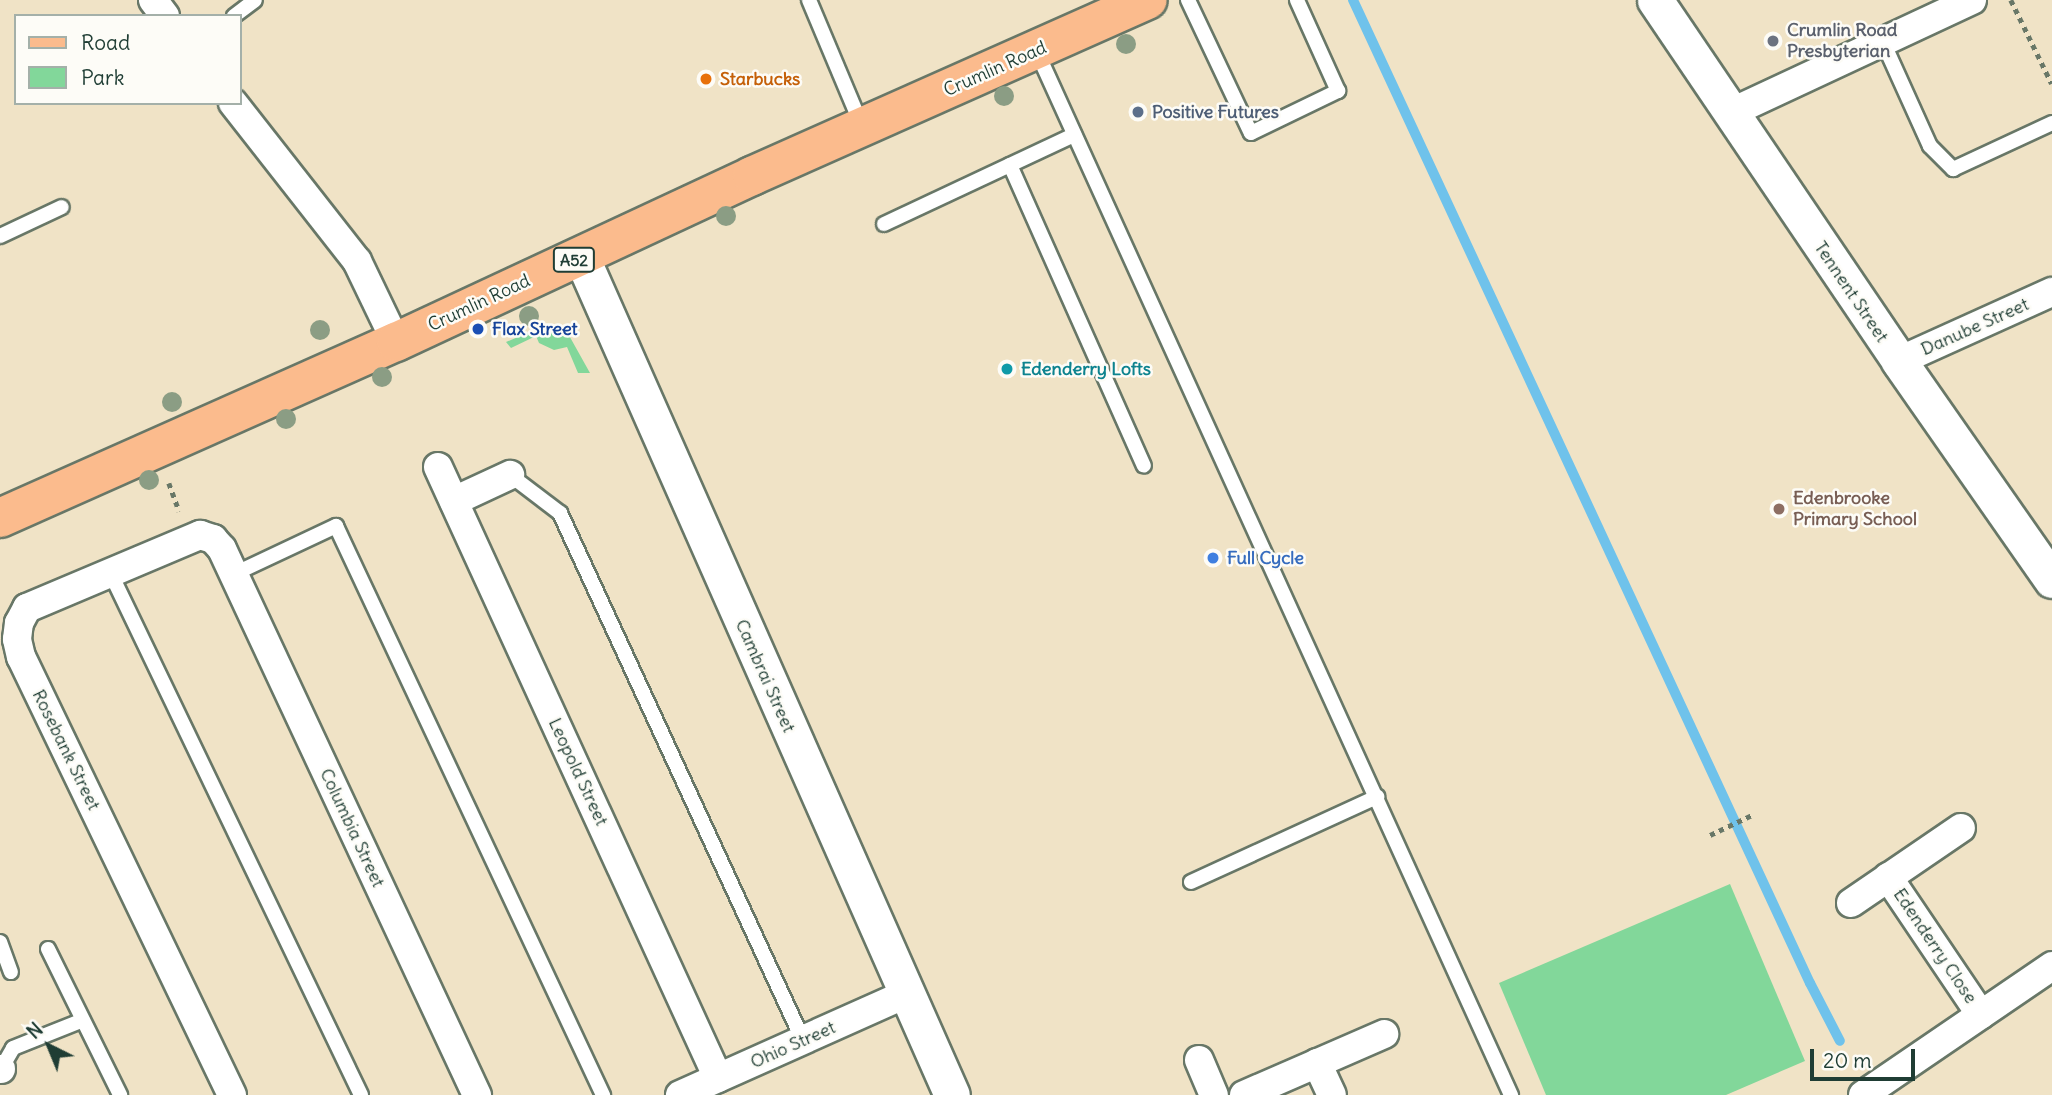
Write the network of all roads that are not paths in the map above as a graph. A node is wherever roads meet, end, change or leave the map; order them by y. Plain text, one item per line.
1 (255, 0) edge
2 (809, 0) edge
3 (1149, 0) edge
4 (1188, 0) edge
5 (1297, 0) edge
6 (1655, 0) edge
7 (1972, 0) edge
8 (237, 14) edge
9 (1883, 42) junction
10 (1036, 51) junction
11 (235, 105) edge
12 (1730, 113) junction
13 (2052, 123) edge
14 (863, 127) junction
15 (1074, 135) junction
16 (1010, 165) junction
17 (62, 206) dead end
18 (884, 224) dead end
19 (0, 236) edge
20 (581, 257) junction
21 (2052, 292) edge
22 (396, 342) junction
23 (1899, 361) junction
24 (1144, 466) dead end
25 (438, 467) dead end
26 (510, 475) joint
27 (454, 501) junction
28 (3, 510) edge
29 (231, 567) junction
30 (110, 572) junction
31 (2052, 580) edge
32 (1377, 797) junction
33 (1961, 828) dead end
34 (1888, 877) junction
35 (1191, 882) dead end
36 (1851, 903) dead end
37 (0, 942) edge
38 (48, 949) dead end
39 (2052, 966) edge
40 (10, 972) dead end
41 (906, 994) junction
42 (1981, 1015) junction
43 (83, 1020) junction
44 (1384, 1034) dead end
45 (803, 1040) junction
46 (1199, 1060) dead end
47 (1317, 1063) junction
48 (1, 1069) edge
49 (718, 1078) junction
50 (120, 1095) edge
51 (232, 1095) edge
52 (361, 1095) edge
53 (477, 1095) edge
54 (603, 1095) edge
55 (680, 1095) edge
56 (952, 1095) edge
57 (1214, 1095) edge
58 (1244, 1095) edge
59 (1332, 1095) edge
60 (1511, 1095) edge
61 (1863, 1095) edge

1 - 8 lane
2 - 14 lane
3 - 10 main road, Crumlin Road / A52
4 - 5 lane
6 - 12 street, Tennent Street
7 - 9 street
9 - 12 street
9 - 13 lane
10 - 14 main road, Crumlin Road / A52
10 - 15 lane
11 - 22 street
12 - 23 street, Tennent Street
14 - 20 main road, Crumlin Road / A52
15 - 16 lane
15 - 32 lane
16 - 18 lane
16 - 24 lane
17 - 19 lane
20 - 22 main road, Crumlin Road / A52
20 - 41 street, Cambrai Street
21 - 23 street, Danube Street
22 - 28 main road, Crumlin Road / A52
23 - 31 street, Tennent Street
25 - 27 street, Leopold Street
26 - 27 street
26 - 45 lane
27 - 49 street, Leopold Street
29 - 30 street, Rosebank Street
29 - 53 street, Columbia Street
29 - 54 lane
30 - 51 street, Rosebank Street
30 - 52 lane
32 - 35 lane
32 - 60 lane
33 - 34 street, Edenderry Close
34 - 36 street, Edenderry Close
34 - 42 street, Edenderry Close
37 - 40 lane
38 - 43 lane
39 - 42 street
41 - 45 street, Ohio Street
41 - 56 street, Cambrai Street
42 - 61 street
43 - 48 lane
43 - 50 lane
44 - 47 street
45 - 49 street, Ohio Street
46 - 57 street
47 - 58 street
47 - 59 street
49 - 55 street, Ohio Street

